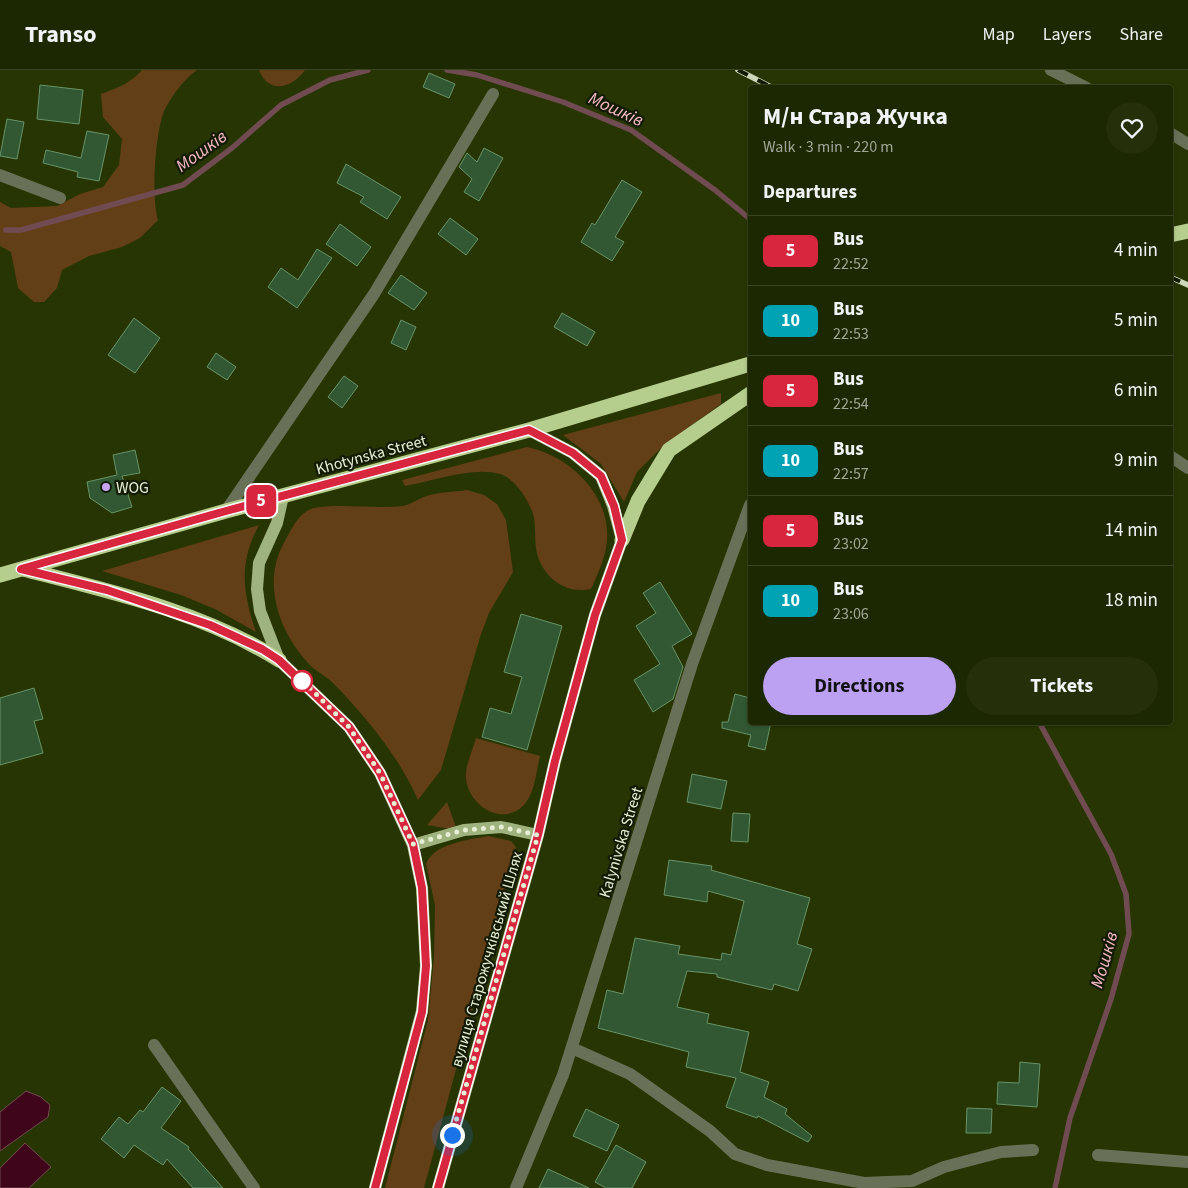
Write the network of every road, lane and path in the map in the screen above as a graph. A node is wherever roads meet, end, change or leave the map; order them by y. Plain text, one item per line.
1 (1051, 70) edge
2 (1081, 85) edge
3 (492, 94) dead end
4 (1173, 135) edge
5 (1188, 144) edge
6 (0, 174) edge
7 (60, 198) dead end
8 (1188, 231) edge
9 (1173, 234) edge
10 (748, 365) edge
11 (748, 395) edge
12 (529, 430) junction
13 (1173, 458) edge
14 (1188, 468) edge
15 (282, 496) junction
16 (748, 510) edge
17 (226, 511) junction
18 (622, 540) junction
19 (21, 569) junction
20 (0, 575) edge
21 (279, 660) junction
22 (538, 835) junction
23 (413, 844) junction
24 (154, 1046) dead end
25 (572, 1048) junction
26 (1033, 1150) dead end
27 (1098, 1155) dead end
28 (1188, 1162) edge
29 (254, 1188) edge
30 (375, 1188) edge
31 (438, 1188) edge
32 (516, 1188) edge

1 - 2 street
3 - 17 street
4 - 5 street
6 - 7 street
8 - 9 highway
10 - 12 highway, Khotynska Street
11 - 18 highway
12 - 15 highway, Khotynska Street
12 - 18 main road
13 - 14 street
15 - 17 highway, Khotynska Street
15 - 21 main road
16 - 25 street, Kalynivska Street
17 - 19 highway, Khotynska Street
18 - 22 main road, вулиця Старожучківський Шлях
19 - 20 highway, Khotynska Street
19 - 21 highway
21 - 23 main road
22 - 23 main road
22 - 31 main road, вулиця Старожучківський Шлях
23 - 30 main road
24 - 29 street
25 - 26 street
25 - 32 street, Kalynivska Street
27 - 28 street

